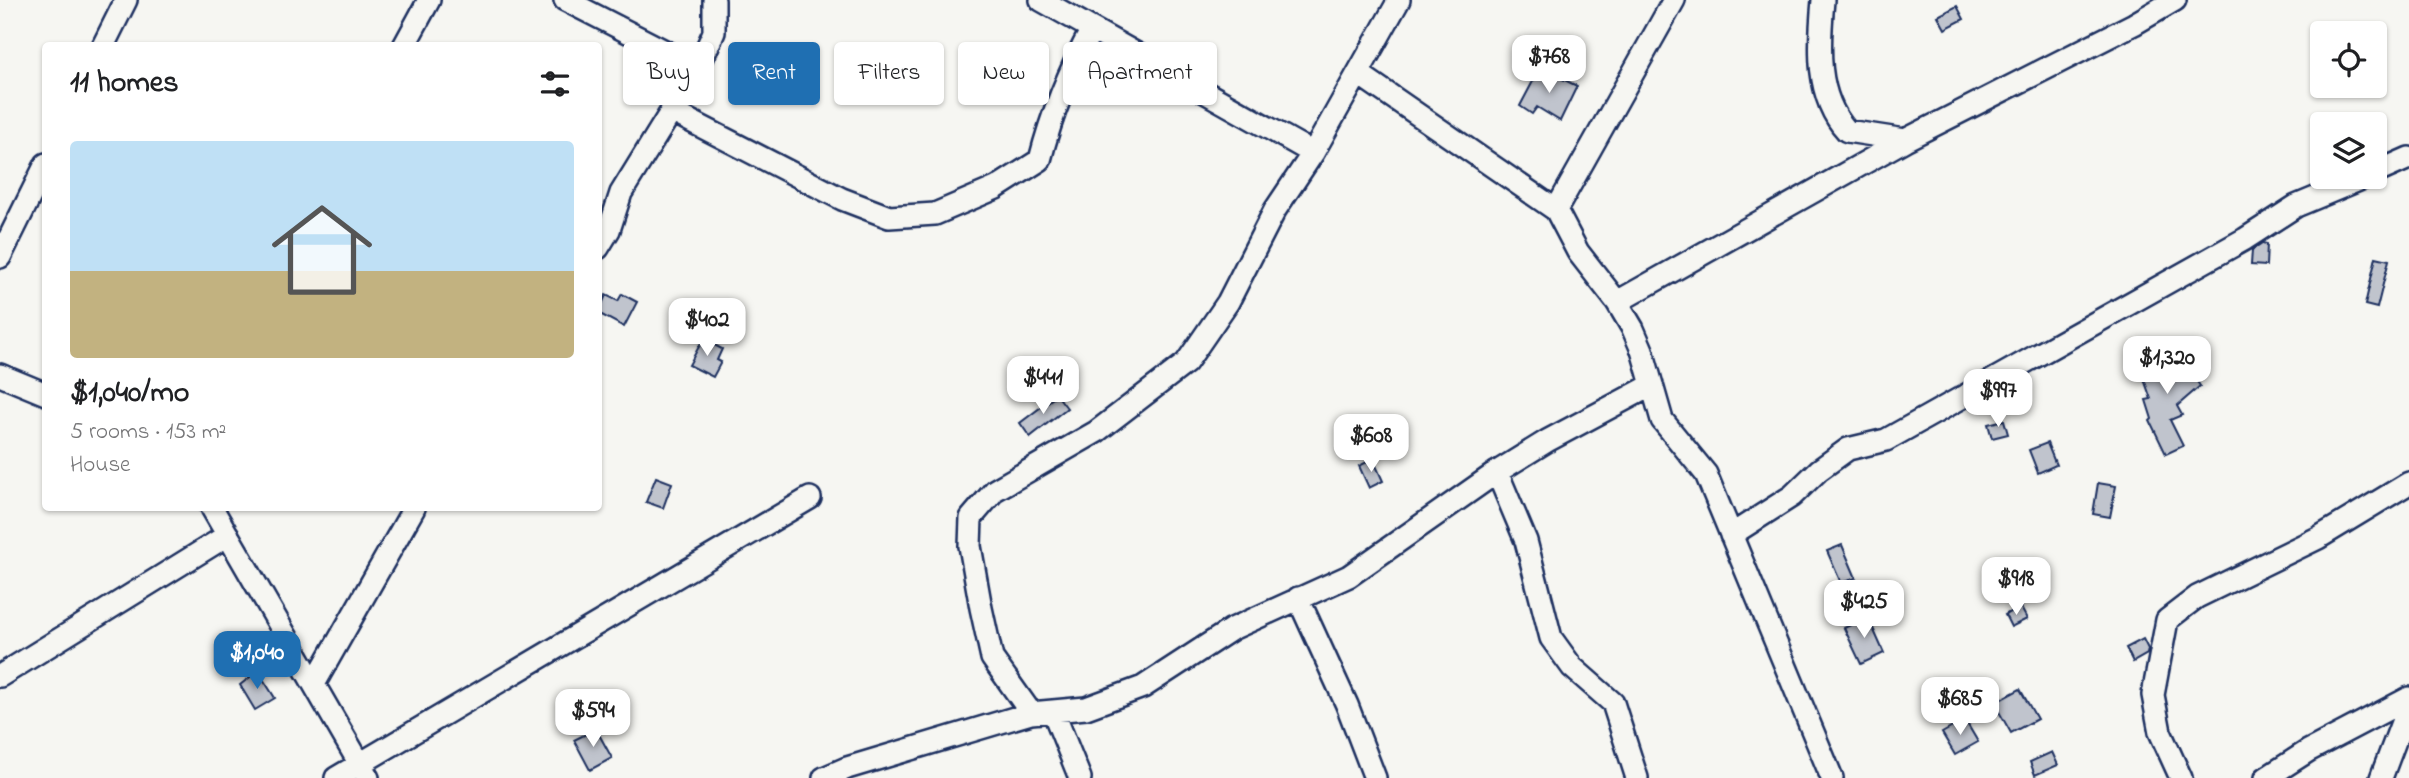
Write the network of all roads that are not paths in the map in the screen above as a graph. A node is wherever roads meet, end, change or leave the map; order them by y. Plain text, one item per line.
1 (125, 0) edge
2 (429, 0) edge
3 (565, 0) edge
4 (713, 0) edge
5 (1041, 0) edge
6 (1399, 0) edge
7 (1674, 0) edge
8 (1823, 0) edge
9 (2175, 0) edge
10 (1092, 29) junction
11 (105, 42) edge
12 (406, 42) edge
13 (647, 42) edge
14 (710, 42) edge
15 (1359, 74) junction
16 (675, 105) edge
17 (671, 111) junction
18 (1905, 140) junction
19 (1313, 153) junction
20 (2409, 158) edge
21 (2387, 168) edge
22 (42, 172) edge
23 (2337, 189) edge
24 (1556, 210) junction
25 (602, 241) edge
26 (0, 257) edge
27 (1617, 302) junction
28 (0, 374) edge
29 (1652, 385) junction
30 (42, 392) edge
31 (1497, 472) junction
32 (2409, 483) edge
33 (810, 498) dead end
34 (214, 511) edge
35 (412, 511) edge
36 (228, 535) junction
37 (1731, 535) junction
38 (1298, 598) junction
39 (0, 677) edge
40 (314, 684) junction
41 (2409, 698) edge
42 (2409, 704) edge
43 (1053, 711) junction
44 (1031, 713) junction
45 (364, 771) edge
46 (336, 778) edge
47 (824, 778) edge
48 (1080, 778) edge
49 (1375, 778) edge
50 (1637, 778) edge
51 (1832, 778) edge
52 (2181, 778) edge
53 (2266, 778) edge
54 (2381, 778) edge

1 - 11 street
2 - 12 street
3 - 13 street
4 - 14 street
5 - 10 street
6 - 15 street
7 - 24 street
8 - 18 street
9 - 18 street
10 - 17 street
10 - 19 street
15 - 19 street
15 - 24 street
16 - 17 street
17 - 25 street
18 - 27 street
19 - 44 street
20 - 21 street
22 - 26 street
23 - 37 street
24 - 27 street
27 - 29 street
28 - 30 street
29 - 31 street
29 - 37 street
31 - 38 street
31 - 50 street
32 - 52 street
33 - 45 street
34 - 36 street
35 - 40 street
36 - 39 street
36 - 40 street
37 - 51 street
38 - 43 street
38 - 49 street
40 - 45 street
41 - 53 street
42 - 54 street
43 - 44 street
43 - 48 street
44 - 47 street
45 - 46 street

